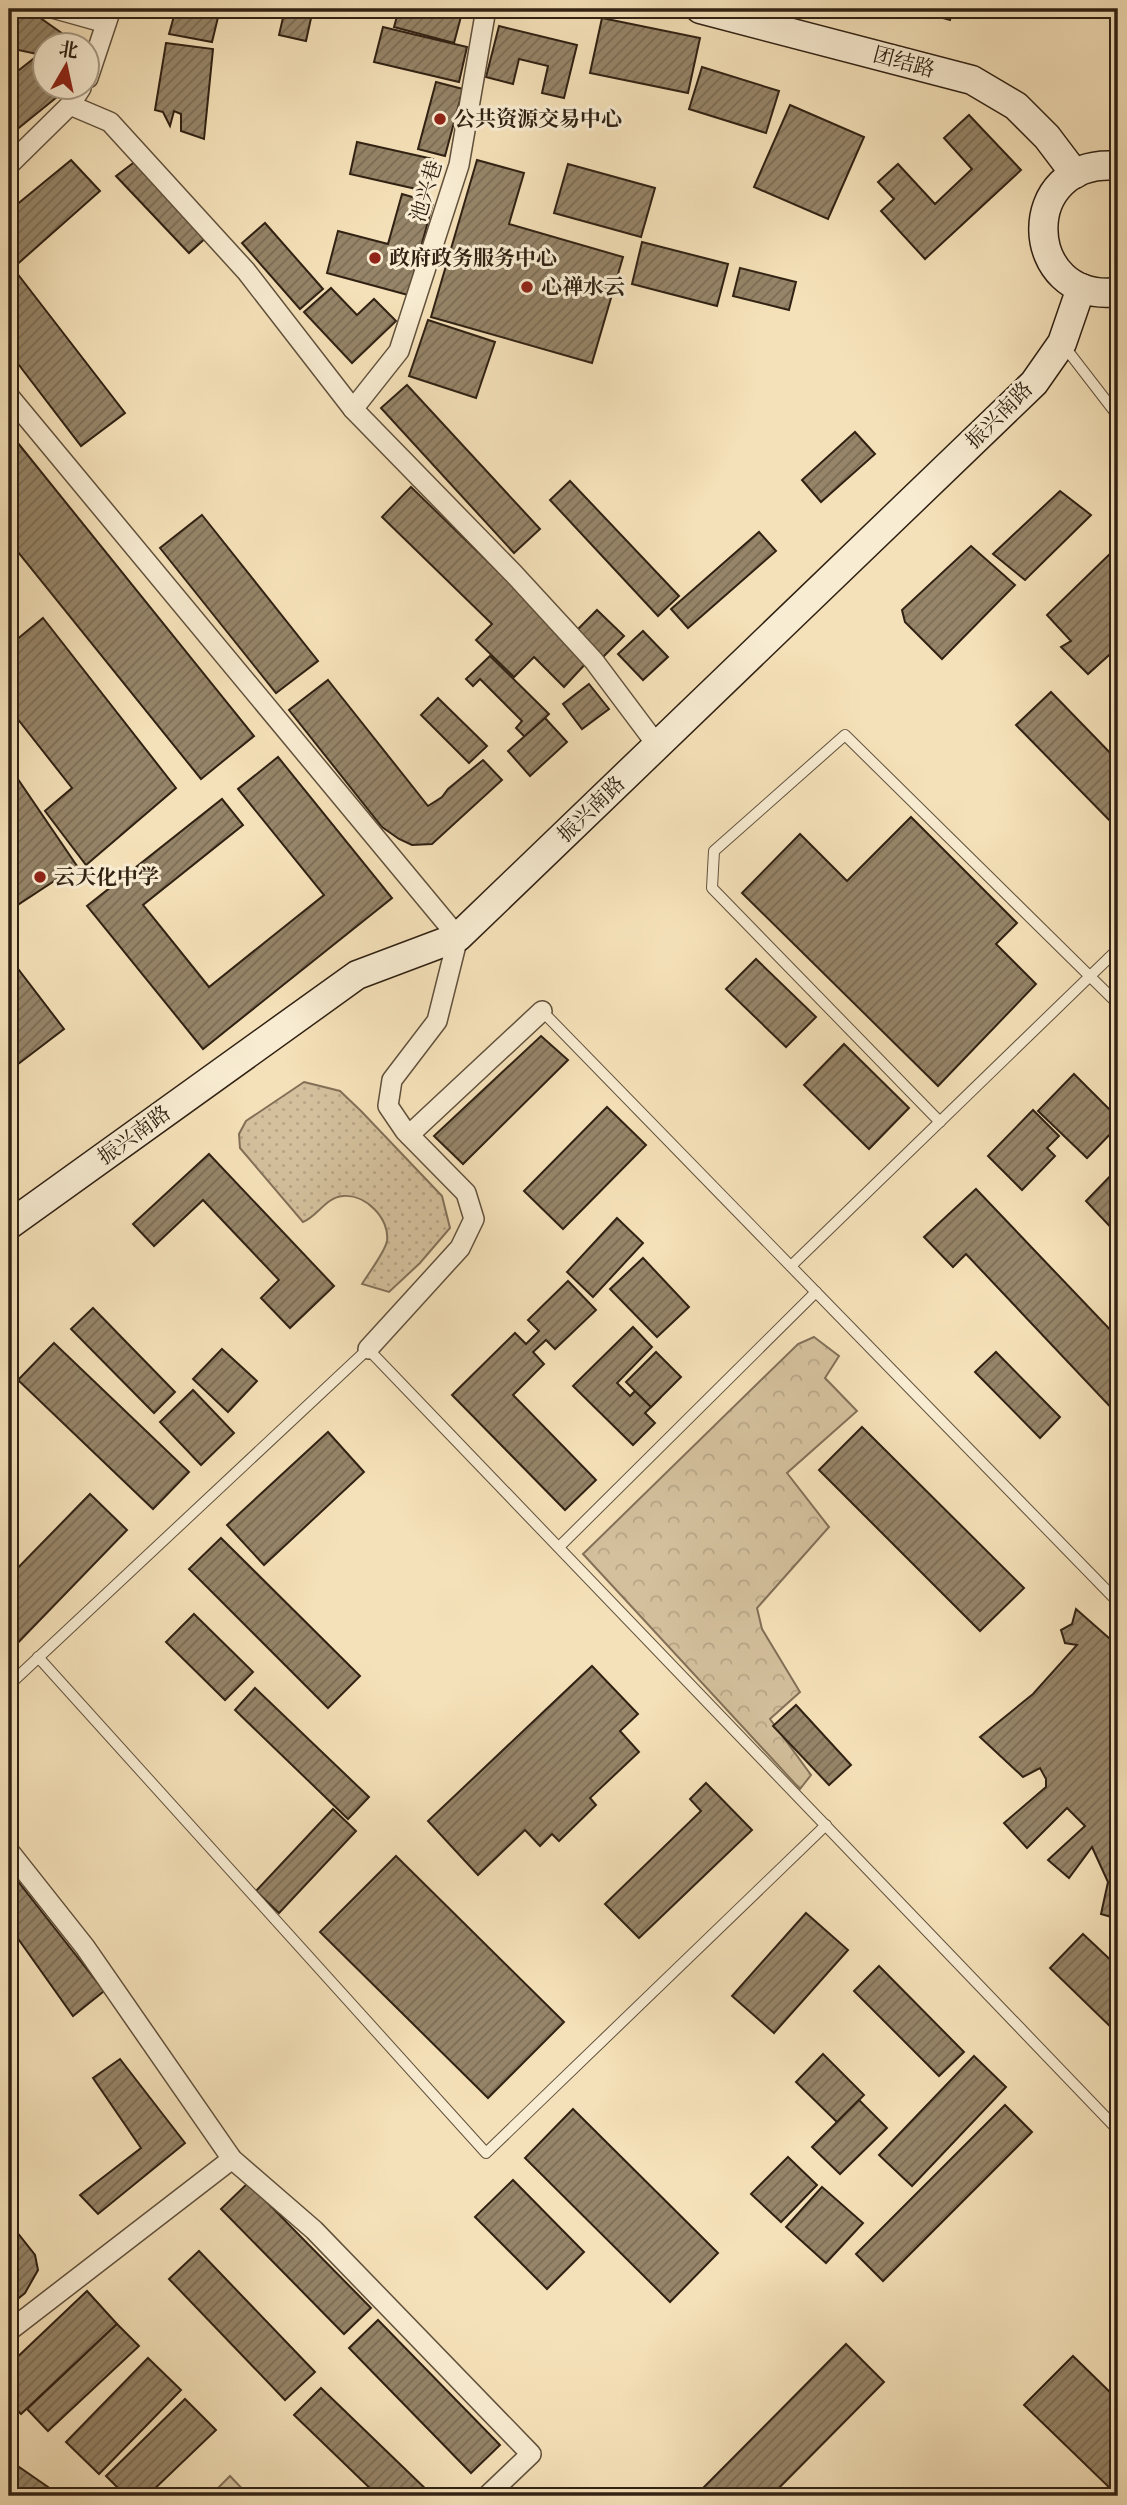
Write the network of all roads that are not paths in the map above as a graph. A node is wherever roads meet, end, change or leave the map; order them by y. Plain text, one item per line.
1 (57, 9) edge
2 (486, 9) edge
3 (699, 9) edge
4 (108, 16) edge
5 (102, 35) edge
6 (72, 102) edge
7 (70, 105) junction
8 (9, 165) edge
9 (1118, 166) edge
10 (1075, 174) junction
11 (1081, 288) junction
12 (1118, 292) edge
13 (1062, 343) junction
14 (9, 396) edge
15 (353, 409) junction
16 (1118, 416) edge
17 (657, 745) junction
18 (458, 937) junction
19 (1118, 949) edge
20 (1091, 975) junction
21 (1118, 1004) edge
22 (542, 1011) joint
23 (940, 1122) junction
24 (409, 1135) junction
25 (9, 1225) edge
26 (791, 1266) junction
27 (816, 1292) junction
28 (368, 1349) junction
29 (559, 1547) junction
30 (1118, 1602) edge
31 (38, 1657) junction
32 (9, 1685) edge
33 (826, 1825) junction
34 (9, 1851) edge
35 (1118, 2130) edge
36 (232, 2159) junction
37 (9, 2331) edge
38 (486, 2496) edge

1 - 4 street
2 - 15 street, 池兴巷
3 - 10 main road, 团结路
4 - 5 street
6 - 7 street
7 - 8 street
7 - 15 street
9 - 10 main road
10 - 11 main road
11 - 12 main road
11 - 13 main road, 振兴南路
13 - 16 lane
13 - 17 main road, 振兴南路
14 - 18 street
15 - 17 street
17 - 18 main road, 振兴南路
18 - 24 street
18 - 25 main road, 振兴南路
19 - 20 lane
20 - 21 lane
20 - 23 lane
20 - 23 lane
22 - 24 street
22 - 26 lane
23 - 26 lane
24 - 28 street
26 - 27 lane
27 - 29 lane
27 - 30 lane
28 - 29 lane
28 - 31 lane
29 - 33 lane
31 - 32 lane
31 - 33 lane
33 - 35 lane
34 - 36 street
36 - 37 street
36 - 38 street

